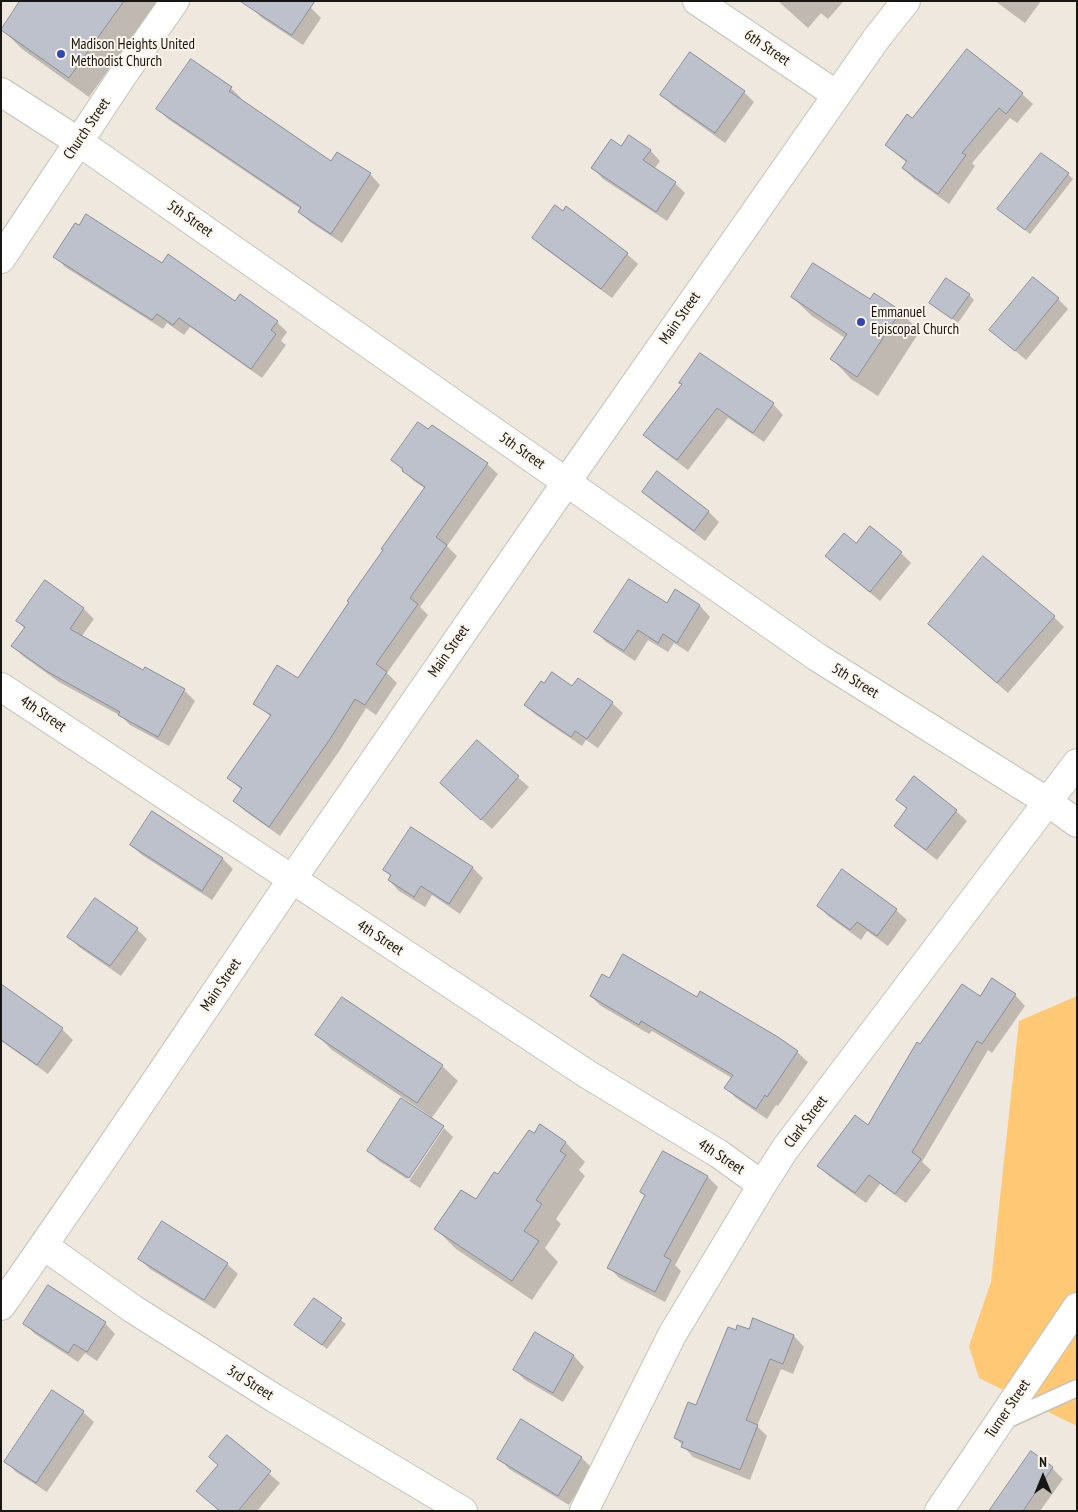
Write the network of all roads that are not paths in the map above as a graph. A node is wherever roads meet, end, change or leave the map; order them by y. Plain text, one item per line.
1 (175, 1) edge
2 (697, 1) edge
3 (906, 1) edge
4 (1, 92) edge
5 (837, 95) junction
6 (79, 142) junction
7 (1, 258) edge
8 (566, 482) junction
9 (1, 687) edge
10 (1077, 763) edge
11 (1048, 802) junction
12 (1077, 823) edge
13 (292, 880) junction
14 (762, 1184) junction
15 (44, 1246) junction
16 (1, 1306) edge
17 (1077, 1307) edge
18 (1077, 1388) edge
19 (998, 1424) junction
20 (463, 1511) edge
21 (584, 1511) edge
22 (939, 1511) edge

1 - 6 street, Church Street
2 - 5 street, 6th Street
3 - 5 street, Main Street
4 - 6 street, 5th Street
5 - 8 street, Main Street
6 - 7 street, Church Street
6 - 8 street, 5th Street
8 - 11 street, 5th Street
8 - 13 street, Main Street
9 - 13 street, 4th Street
10 - 11 street, Clark Street
11 - 12 street
11 - 14 street, Clark Street
13 - 14 street, 4th Street
13 - 15 street, Main Street
14 - 21 street, Clark Street
15 - 16 street, Main Street
15 - 20 street, 3rd Street
17 - 19 street, Turner Street
18 - 19 lane
19 - 22 street, Turner Street

